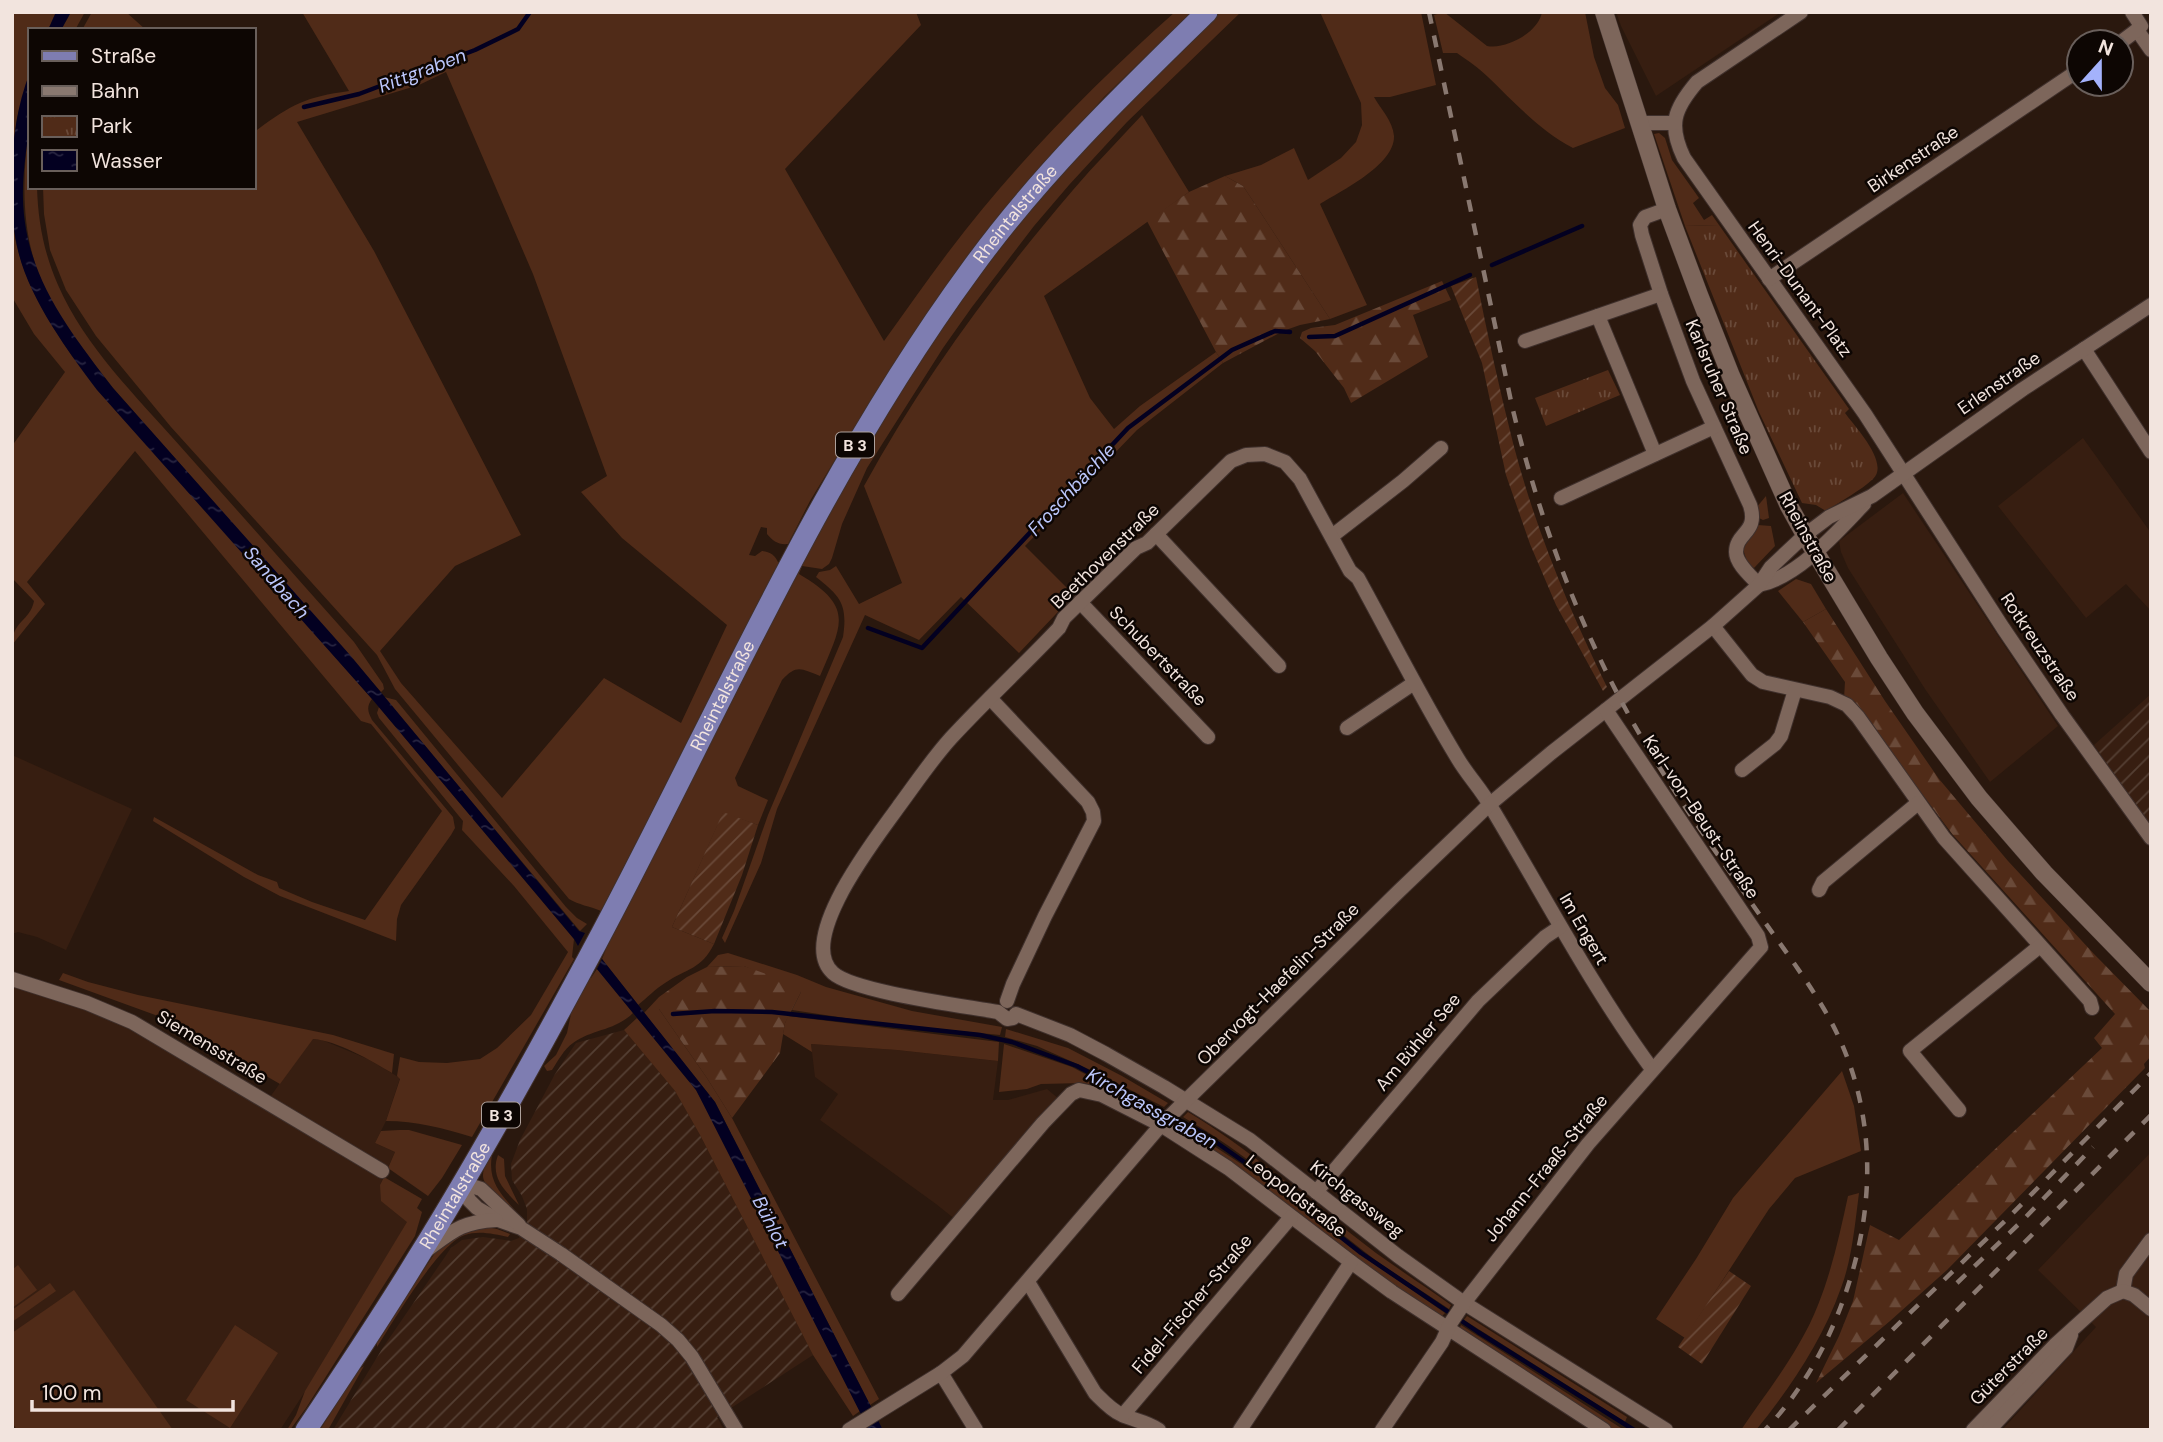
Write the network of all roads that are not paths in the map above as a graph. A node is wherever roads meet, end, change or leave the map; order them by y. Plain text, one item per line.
1 (1207, 12) edge
2 (1604, 12) edge
3 (1801, 12) edge
4 (2132, 12) edge
5 (2137, 30) joint
6 (2151, 50) edge
7 (2065, 79) edge
8 (1641, 123) junction
9 (1674, 123) junction
10 (1667, 209) junction
11 (1769, 279) junction
12 (1661, 294) junction
13 (2151, 304) edge
14 (1598, 316) junction
15 (1525, 341) dead end
16 (2084, 349) junction
17 (1714, 427) junction
18 (1441, 448) dead end
19 (2151, 452) edge
20 (1656, 454) junction
21 (1903, 473) junction
22 (1872, 496) junction
23 (1561, 498) dead end
24 (1156, 534) junction
25 (1805, 535) junction
26 (1332, 536) junction
27 (1814, 551) junction
28 (1759, 585) junction
29 (1080, 602) junction
30 (1713, 626) junction
31 (1279, 666) dead end
32 (1414, 683) junction
33 (1795, 690) junction
34 (990, 698) junction
35 (1606, 710) junction
36 (1347, 728) dead end
37 (1208, 737) dead end
38 (1742, 770) dead end
39 (1918, 803) junction
40 (1490, 804) junction
41 (2151, 838) edge
42 (1819, 890) dead end
43 (1560, 927) junction
44 (2040, 946) junction
45 (1761, 947) joint
46 (832, 972) joint
47 (12, 979) edge
48 (2151, 983) edge
49 (1003, 1007) junction
50 (2092, 1007) dead end
51 (1652, 1069) junction
52 (1183, 1104) junction
53 (1959, 1110) dead end
54 (1164, 1123) junction
55 (382, 1171) dead end
56 (462, 1183) junction
57 (1317, 1192) junction
58 (1291, 1217) junction
59 (498, 1220) junction
60 (521, 1228) junction
61 (2151, 1240) edge
62 (419, 1256) junction
63 (1351, 1262) junction
64 (1028, 1282) junction
65 (2123, 1291) junction
66 (898, 1294) dead end
67 (1462, 1306) junction
68 (2151, 1310) edge
69 (1449, 1327) junction
70 (2073, 1330) junction
71 (941, 1373) junction
72 (1126, 1421) edge
73 (854, 1426) edge
74 (306, 1430) edge
75 (736, 1430) edge
76 (976, 1430) edge
77 (1159, 1430) edge
78 (1240, 1430) edge
79 (1382, 1430) edge
80 (1604, 1430) edge
81 (1666, 1430) edge
82 (1973, 1430) edge
83 (1989, 1430) edge

1 - 56 main road, Rheintalstraße / B 3
2 - 8 street, Rheinstraße
3 - 9 street
4 - 5 street
5 - 6 street
7 - 11 street, Birkenstraße
8 - 9 street
8 - 10 street, Rheinstraße
9 - 11 street, Henri-Dunant-Platz
10 - 12 street, Karlsruher Straße
10 - 25 street, Rheinstraße
11 - 21 street, Henri-Dunant-Platz
12 - 14 street
12 - 17 street, Karlsruher Straße
13 - 16 street, Erlenstraße
14 - 15 street
14 - 20 street
16 - 19 street
16 - 21 street, Erlenstraße
17 - 20 street
17 - 28 street, Karlsruher Straße
18 - 26 street
20 - 23 street
21 - 22 street, Erlenstraße
21 - 41 street, Rotkreuzstraße
22 - 25 street, Erlenstraße
22 - 27 street, Erlenstraße
24 - 26 street, Beethovenstraße
24 - 29 street, Beethovenstraße
24 - 31 street
25 - 27 street, Rheinstraße
25 - 28 street, Obervogt-Haefelin-Straße
26 - 32 street, Beethovenstraße
27 - 28 street, Obervogt-Haefelin-Straße
27 - 48 street, Rheinstraße
28 - 30 street, Obervogt-Haefelin-Straße
29 - 34 street, Beethovenstraße
29 - 37 street, Schubertstraße
30 - 33 street
30 - 35 street, Obervogt-Haefelin-Straße
32 - 36 street
32 - 40 street, Beethovenstraße
33 - 38 street
33 - 39 street
34 - 46 street, Beethovenstraße
34 - 49 street
35 - 40 street, Obervogt-Haefelin-Straße
35 - 45 street, Karl-von-Beust-Straße
39 - 42 street
39 - 44 street
40 - 43 street, Im Engert
40 - 52 street, Obervogt-Haefelin-Straße
43 - 51 street, Im Engert
43 - 57 street, Am Bühler See
44 - 50 street
44 - 53 street
45 - 51 street, Johann-Fraaß-Straße
46 - 49 street, Kirchgassweg
47 - 55 street, Siemensstraße
49 - 52 street, Kirchgassweg
51 - 67 street, Johann-Fraaß-Straße
52 - 54 street, Obervogt-Haefelin-Straße
52 - 57 street, Kirchgassweg
54 - 58 street, Leopoldstraße
54 - 64 street, Obervogt-Haefelin-Straße
54 - 66 street, Leopoldstraße
56 - 59 street
56 - 60 street
56 - 62 main road, Rheintalstraße / B 3
57 - 67 street, Kirchgassweg
58 - 63 street, Leopoldstraße
58 - 72 street, Fidel-Fischer-Straße
59 - 60 street
59 - 62 street
60 - 75 street
61 - 65 street
62 - 74 main road, Rheintalstraße / B 3
63 - 69 street, Leopoldstraße
63 - 78 street
64 - 71 street, Obervogt-Haefelin-Straße
64 - 72 street
65 - 68 street
65 - 70 street, Güterstraße
67 - 69 street, Johann-Fraaß-Straße
67 - 81 street, Kirchgassweg
69 - 79 street, Johann-Fraaß-Straße
69 - 80 street, Leopoldstraße
70 - 82 street, Güterstraße
70 - 83 street, Güterstraße
71 - 73 street, Obervogt-Haefelin-Straße
71 - 76 street
72 - 77 street

